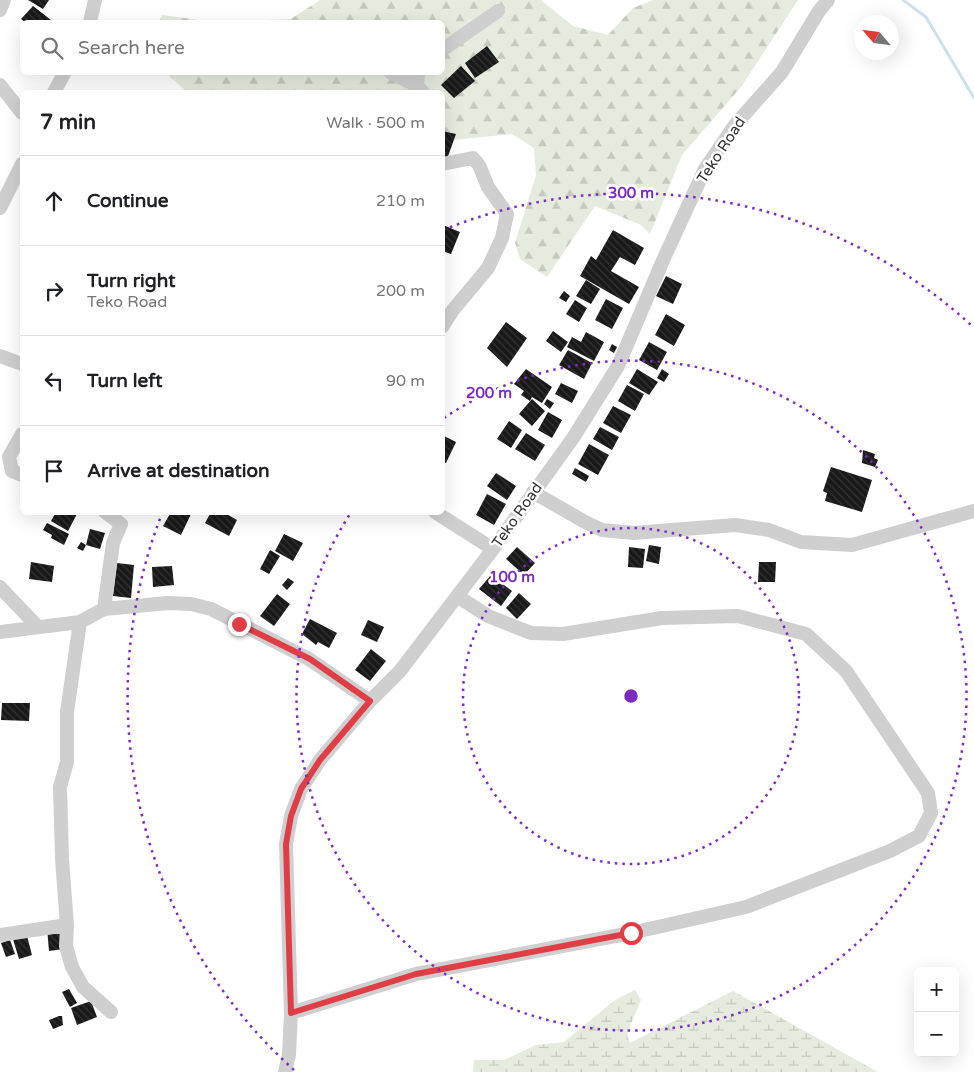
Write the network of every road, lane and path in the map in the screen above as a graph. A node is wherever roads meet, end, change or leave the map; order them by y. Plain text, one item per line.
1 (4, 0) edge
2 (95, 0) edge
3 (828, 0) edge
4 (0, 10) edge
5 (498, 11) dead end
6 (90, 20) edge
7 (445, 48) edge
8 (63, 75) edge
9 (398, 75) edge
10 (420, 84) edge
11 (0, 85) edge
12 (55, 90) edge
13 (20, 110) edge
14 (445, 163) edge
15 (20, 168) edge
16 (0, 208) edge
17 (445, 322) edge
18 (0, 356) edge
19 (20, 363) edge
20 (20, 438) edge
21 (20, 474) edge
22 (533, 492) junction
23 (974, 511) edge
24 (109, 515) edge
25 (440, 515) edge
26 (493, 549) junction
27 (0, 587) edge
28 (457, 596) junction
29 (104, 609) junction
30 (80, 622) junction
31 (38, 626) junction
32 (0, 632) edge
33 (370, 701) junction
34 (67, 925) junction
35 (0, 934) edge
36 (111, 1012) dead end
37 (291, 1013) junction
38 (285, 1072) edge

1 - 4 street
2 - 6 street
3 - 22 street, Teko Road
5 - 7 street
8 - 12 street
9 - 10 street
11 - 13 street
14 - 17 street
15 - 16 street
18 - 19 street
20 - 21 street
22 - 23 street
22 - 26 street, Teko Road
24 - 29 street
25 - 26 street
26 - 28 street, Teko Road
27 - 31 street
28 - 33 street, Teko Road
28 - 37 street
29 - 30 street
29 - 33 street
30 - 31 street
30 - 34 street
31 - 32 street
33 - 37 street, Teko Road
34 - 35 street
34 - 36 street
37 - 38 street, Teko Road

